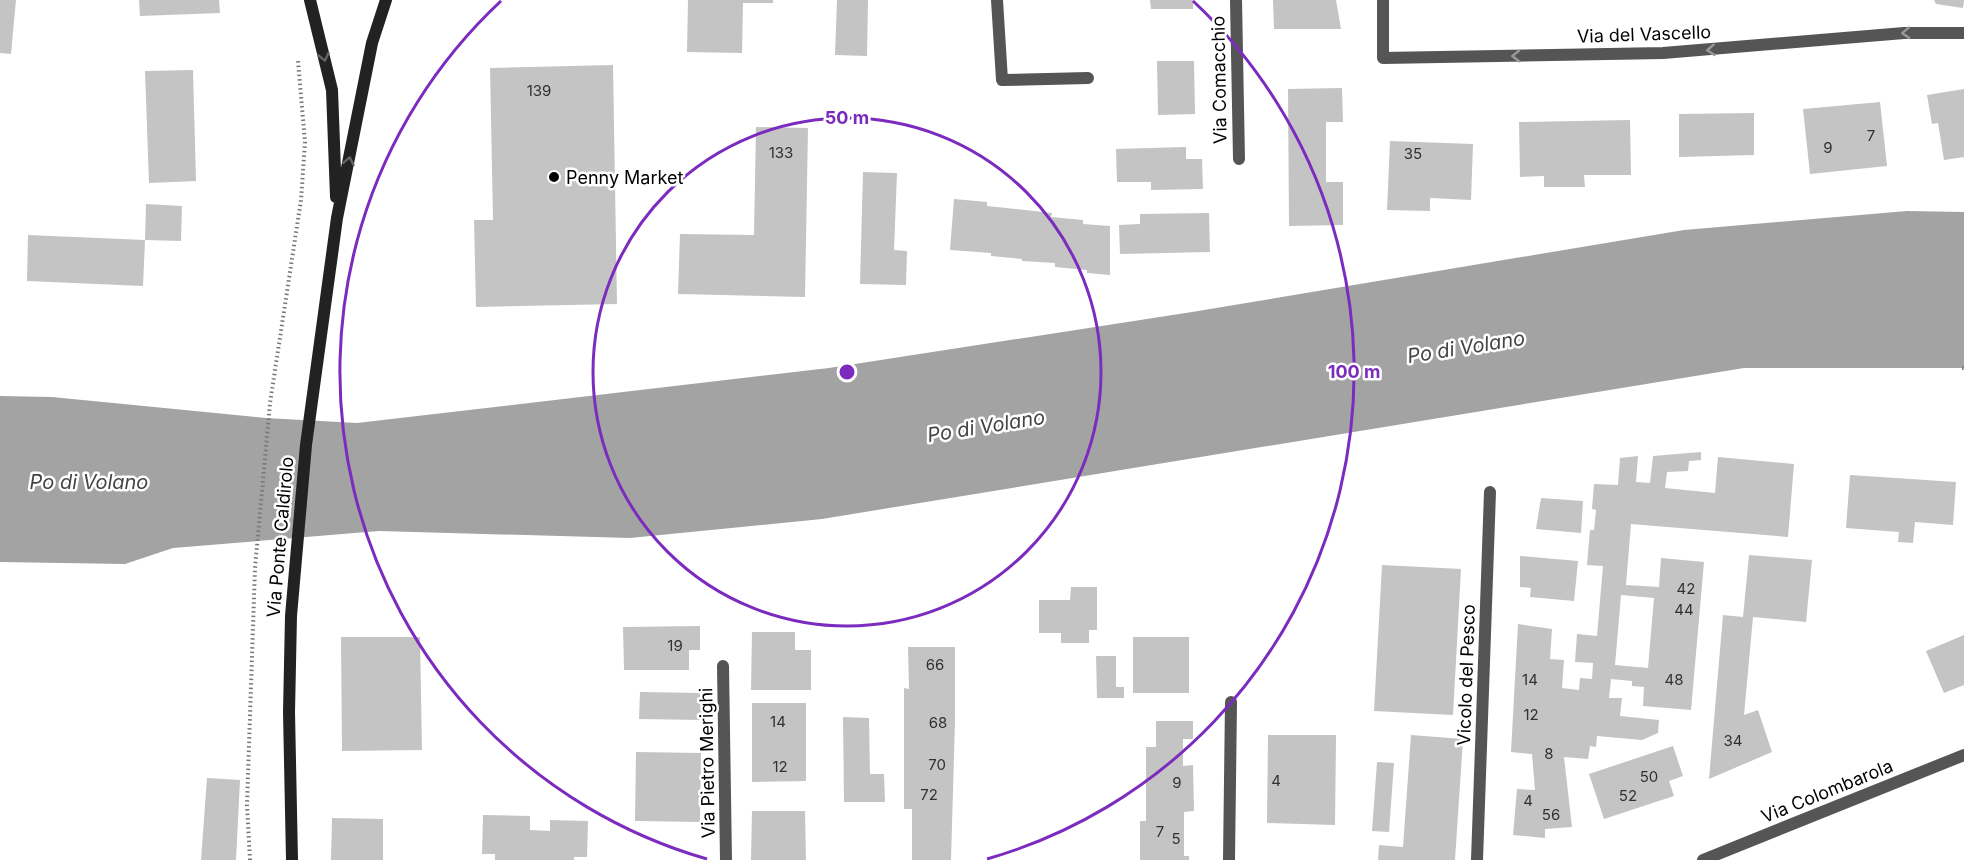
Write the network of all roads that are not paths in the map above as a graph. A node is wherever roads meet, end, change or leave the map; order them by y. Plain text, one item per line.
1 (310, 0) edge
2 (386, 0) edge
3 (997, 0) edge
4 (1236, 0) edge
5 (1383, 0) edge
6 (1964, 33) edge
7 (1088, 78) dead end
8 (1239, 159) dead end
9 (337, 218) junction
10 (1490, 492) dead end
11 (723, 666) dead end
12 (1232, 702) dead end
13 (1964, 755) edge
14 (292, 860) edge
15 (726, 860) edge
16 (1229, 860) edge
17 (1477, 860) edge
18 (1703, 860) edge

1 -> 9 main road, Via Ponte Caldirolo
9 -> 2 main road, Via Ponte Caldirolo
3 - 7 street
4 - 8 street, Via Comacchio
6 -> 5 street, Via del Vascello
9 - 14 main road, Via Ponte Caldirolo
10 - 17 street, Vicolo del Pesco
11 - 15 street, Via Pietro Merighi
12 - 16 street
13 - 18 street, Via Colombarola

